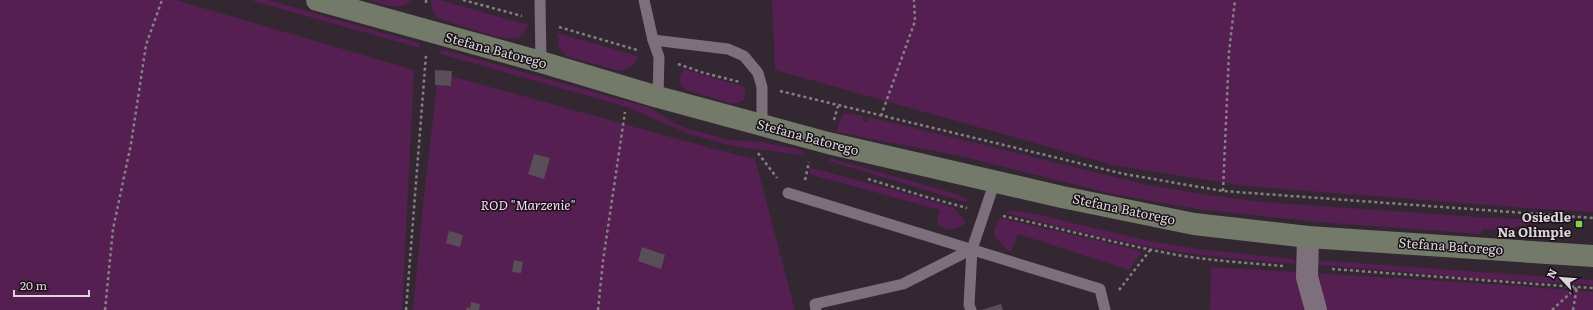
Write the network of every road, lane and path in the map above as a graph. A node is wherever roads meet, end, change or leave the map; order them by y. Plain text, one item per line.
1 (162, 0) edge
2 (317, 0) edge
3 (463, 0) edge
4 (540, 0) edge
5 (644, 0) edge
6 (914, 0) edge
7 (1235, 0) edge
8 (541, 22) junction
9 (427, 31) junction
10 (653, 40) junction
11 (659, 57) junction
12 (541, 62) junction
13 (762, 87) junction
14 (658, 97) junction
15 (838, 106) junction
16 (881, 116) junction
17 (624, 117) dead end
18 (762, 125) junction
19 (833, 126) dead end
20 (758, 153) dead end
21 (866, 178) dead end
22 (995, 181) junction
23 (1223, 191) junction
24 (788, 193) joint
25 (985, 213) junction
26 (1593, 218) edge
27 (1308, 237) junction
28 (972, 249) junction
29 (1151, 249) dead end
30 (1593, 256) edge
31 (1577, 287) junction
32 (1593, 288) edge
33 (1115, 296) dead end
34 (104, 310) edge
35 (406, 310) edge
36 (598, 310) edge
37 (816, 310) edge
38 (971, 310) edge
39 (1105, 310) edge
40 (1316, 310) edge
41 (1552, 310) edge
42 (1573, 310) edge

1 - 34 path
2 - 9 main road, Stefana Batorego
3 - 8 path
4 - 8 lane
5 - 10 lane
6 - 16 path
7 - 23 path
8 - 11 path
8 - 12 lane
9 - 12 main road, Stefana Batorego
9 - 35 path
10 - 11 lane
10 - 13 lane
11 - 13 path
11 - 14 lane
12 - 14 main road, Stefana Batorego
13 - 15 path
13 - 18 lane
14 - 18 main road, Stefana Batorego
15 - 16 path
15 - 19 path
16 - 23 path
17 - 36 path
18 - 22 main road, Stefana Batorego
20 - 24 path
21 - 25 path
22 - 25 lane
22 - 27 main road, Stefana Batorego
23 - 26 path
24 - 28 lane
25 - 28 lane
27 - 30 main road, Stefana Batorego
27 - 40 street
28 - 37 lane
28 - 38 lane
28 - 39 lane
29 - 33 path
31 - 32 path
31 - 41 path
31 - 42 path

